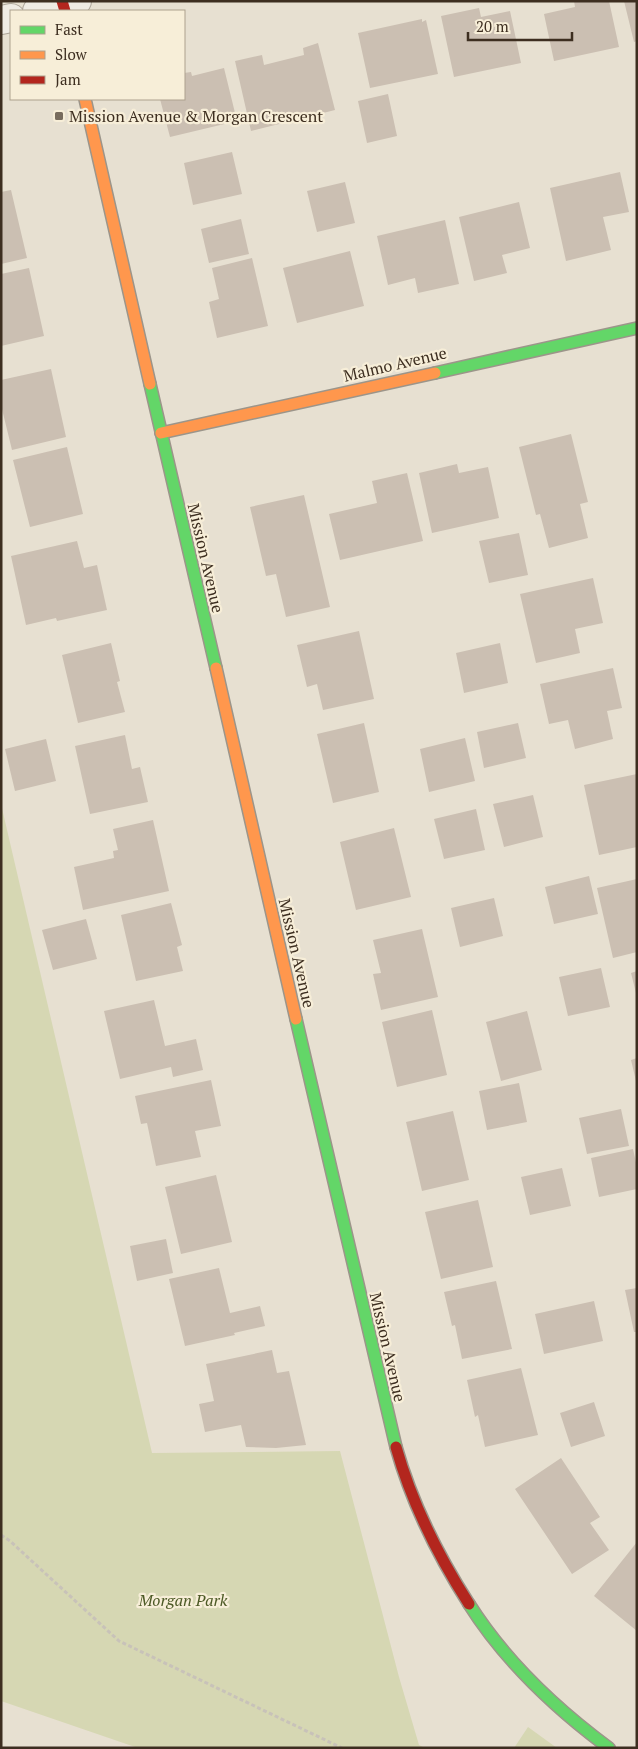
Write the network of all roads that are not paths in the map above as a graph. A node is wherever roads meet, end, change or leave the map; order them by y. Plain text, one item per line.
1 (67, 4) edge
2 (41, 10) edge
3 (84, 100) edge
4 (636, 332) edge
5 (161, 433) junction
6 (609, 1748) edge

1 - 2 street
3 - 5 street, Mission Avenue
4 - 5 street, Malmo Avenue
5 - 6 street, Mission Avenue

